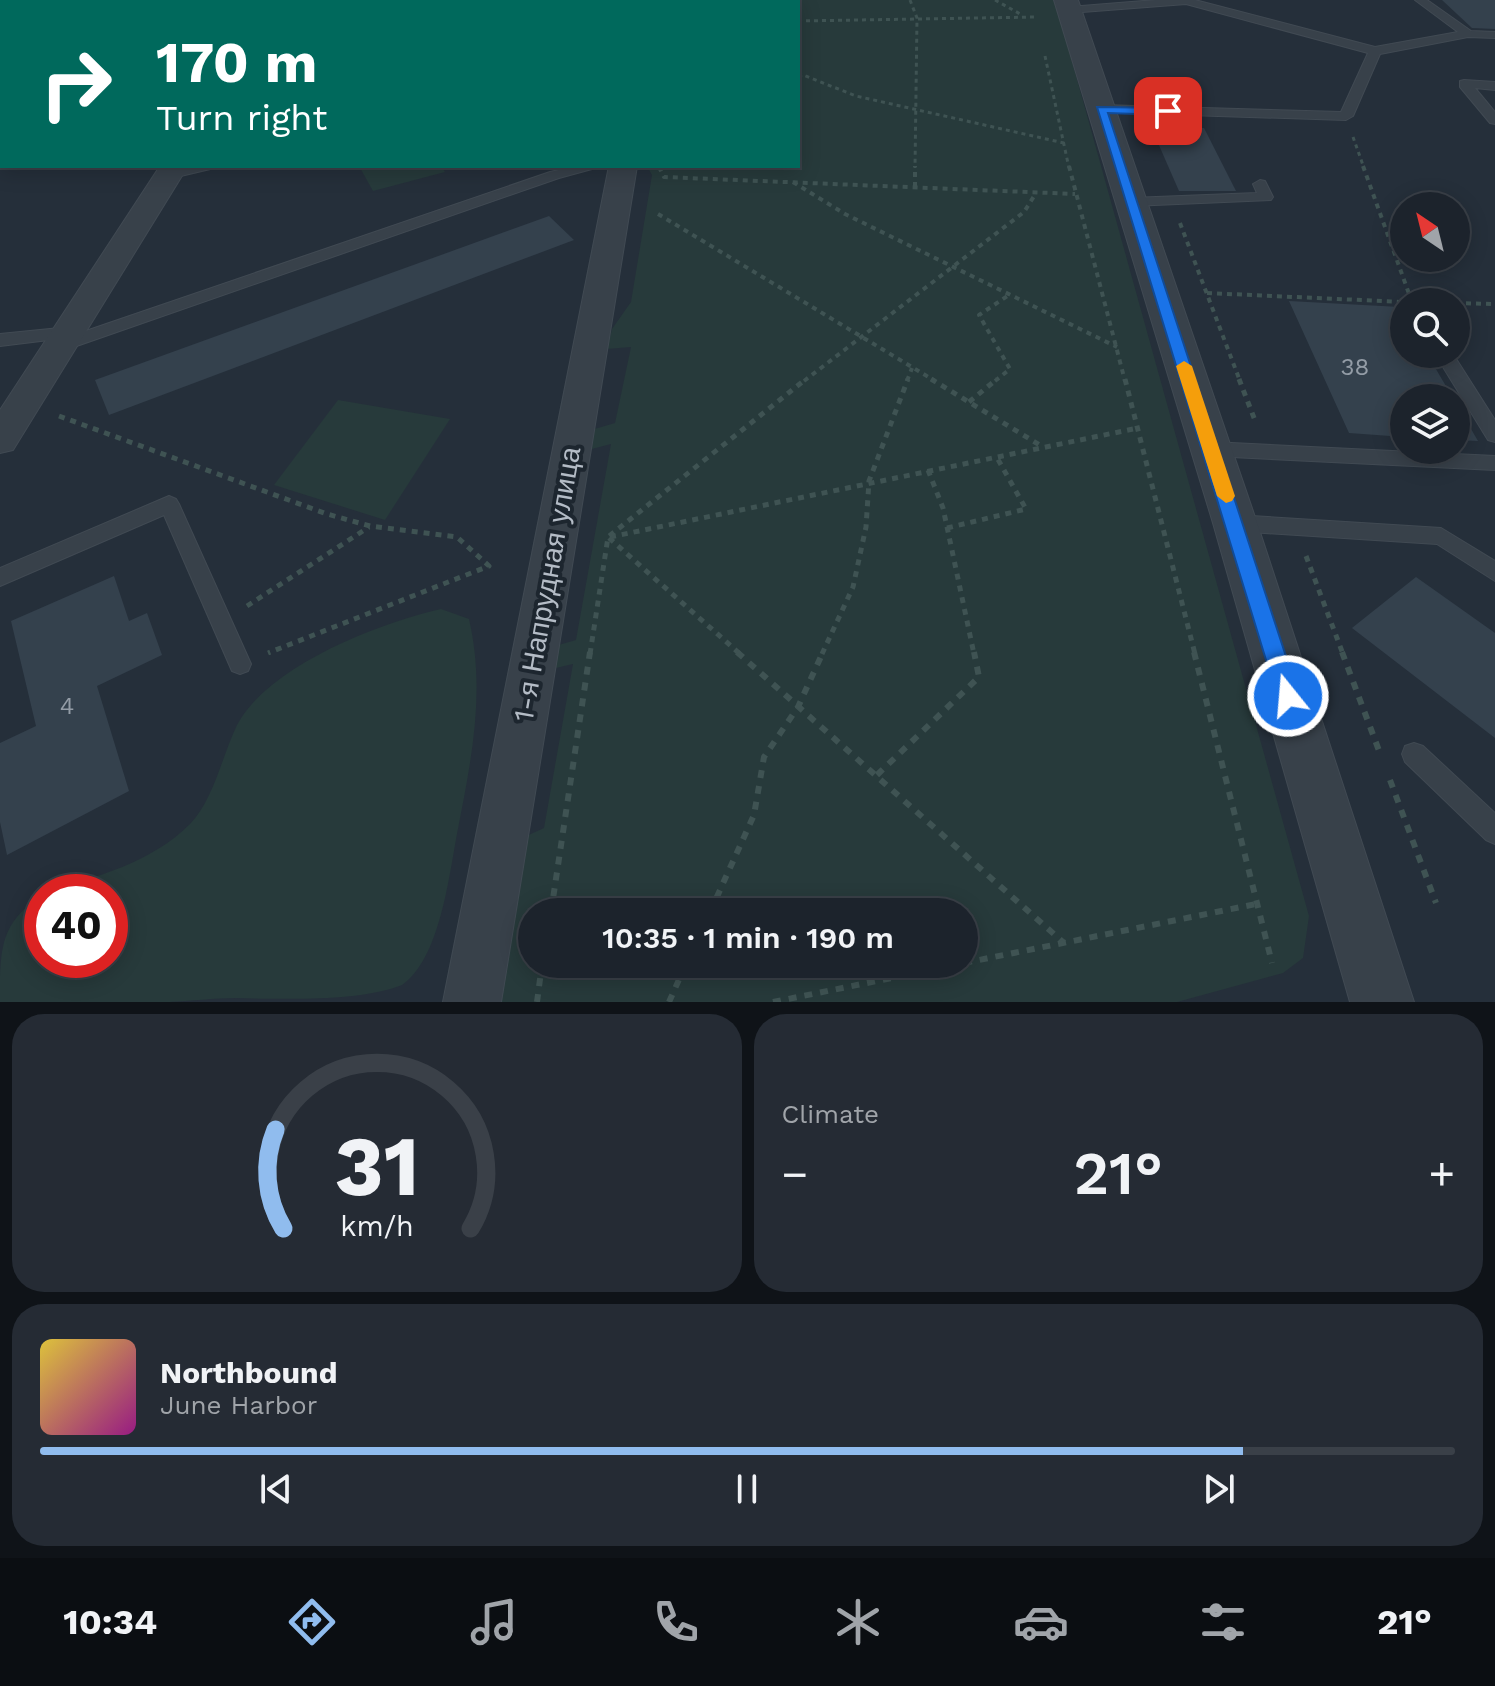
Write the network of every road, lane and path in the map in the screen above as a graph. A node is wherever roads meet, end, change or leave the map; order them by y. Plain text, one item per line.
1 (910, 0) edge
2 (995, 0) edge
3 (1420, 0) edge
4 (1185, 1) edge
5 (1049, 13) edge
6 (1024, 17) junction
7 (917, 18) junction
8 (800, 21) edge
9 (1468, 34) junction
10 (1495, 35) edge
11 (1043, 45) dead end
12 (1375, 51) junction
13 (800, 74) edge
14 (1495, 86) edge
15 (915, 109) junction
16 (1101, 109) junction
17 (1346, 116) junction
18 (1495, 120) edge
19 (1064, 143) junction
20 (198, 168) edge
21 (587, 168) edge
22 (623, 168) edge
23 (171, 171) edge
24 (664, 177) dead end
25 (793, 182) junction
26 (1260, 184) dead end
27 (915, 187) junction
28 (1036, 193) junction
29 (1075, 194) junction
30 (1131, 202) junction
31 (658, 214) dead end
32 (952, 266) junction
33 (1407, 288) edge
34 (1207, 293) dead end
35 (1009, 294) junction
36 (1390, 301) edge
37 (1470, 303) edge
38 (1495, 304) edge
39 (861, 336) junction
40 (66, 338) junction
41 (0, 340) edge
42 (1117, 347) junction
43 (912, 368) junction
44 (1453, 368) edge
45 (969, 402) junction
46 (24, 403) junction
47 (1138, 428) junction
48 (1495, 435) edge
49 (0, 440) edge
50 (1043, 447) junction
51 (1211, 449) junction
52 (996, 456) junction
53 (1495, 463) edge
54 (928, 470) junction
55 (869, 481) junction
56 (1235, 523) junction
57 (370, 526) junction
58 (947, 528) junction
59 (608, 537) junction
60 (1495, 572) edge
61 (0, 577) edge
62 (222, 623) junction
63 (240, 664) joint
64 (798, 707) junction
65 (1414, 754) dead end
66 (877, 775) junction
67 (1495, 831) edge
68 (553, 898) edge
69 (716, 898) edge
70 (1256, 904) junction
71 (1064, 943) junction
72 (978, 961) edge
73 (1272, 963) dead end
74 (540, 978) edge
75 (680, 978) edge
76 (893, 978) edge
77 (472, 1002) edge
78 (537, 1002) edge
79 (669, 1002) edge
80 (773, 1002) edge
81 (1382, 1002) edge

1 - 7 path
2 - 6 path
3 - 9 lane
4 - 5 lane
4 - 12 lane
5 - 6 path
5 - 16 street
6 - 7 path
7 - 8 path
7 - 15 path
9 - 10 lane
9 - 12 lane
11 - 19 path
12 - 17 lane
13 - 15 path
14 - 18 lane
15 - 19 path
15 - 27 path
16 - 17 lane
16 - 30 street
17 - 33 path
19 - 29 path
20 - 23 lane
21 - 40 lane
22 - 77 street, 1-я Напрудная улица
23 - 40 street
24 - 25 path
25 - 27 path
25 - 32 path
26 - 30 lane
27 - 28 path
28 - 29 path
28 - 32 path
29 - 42 path
30 - 51 street
31 - 39 path
32 - 35 path
32 - 39 path
34 - 36 path
35 - 42 path
35 - 45 path
37 - 38 path
39 - 43 path
39 - 59 path
40 - 41 lane
40 - 46 street
42 - 47 path
43 - 45 path
43 - 55 path
44 - 48 lane
45 - 50 path
46 - 49 street
46 - 57 path
47 - 50 path
47 - 70 path
50 - 52 path
51 - 53 lane
51 - 56 street
52 - 54 path
52 - 58 path
54 - 55 path
54 - 58 path
55 - 59 path
55 - 64 path
56 - 60 lane
56 - 81 street
57 - 62 path
57 - 63 path
58 - 66 path
59 - 64 path
59 - 68 path
61 - 62 lane
62 - 63 lane
64 - 66 path
64 - 69 path
65 - 67 lane
66 - 71 path
70 - 71 path
70 - 73 path
71 - 72 path
74 - 78 path
75 - 79 path
76 - 80 path

